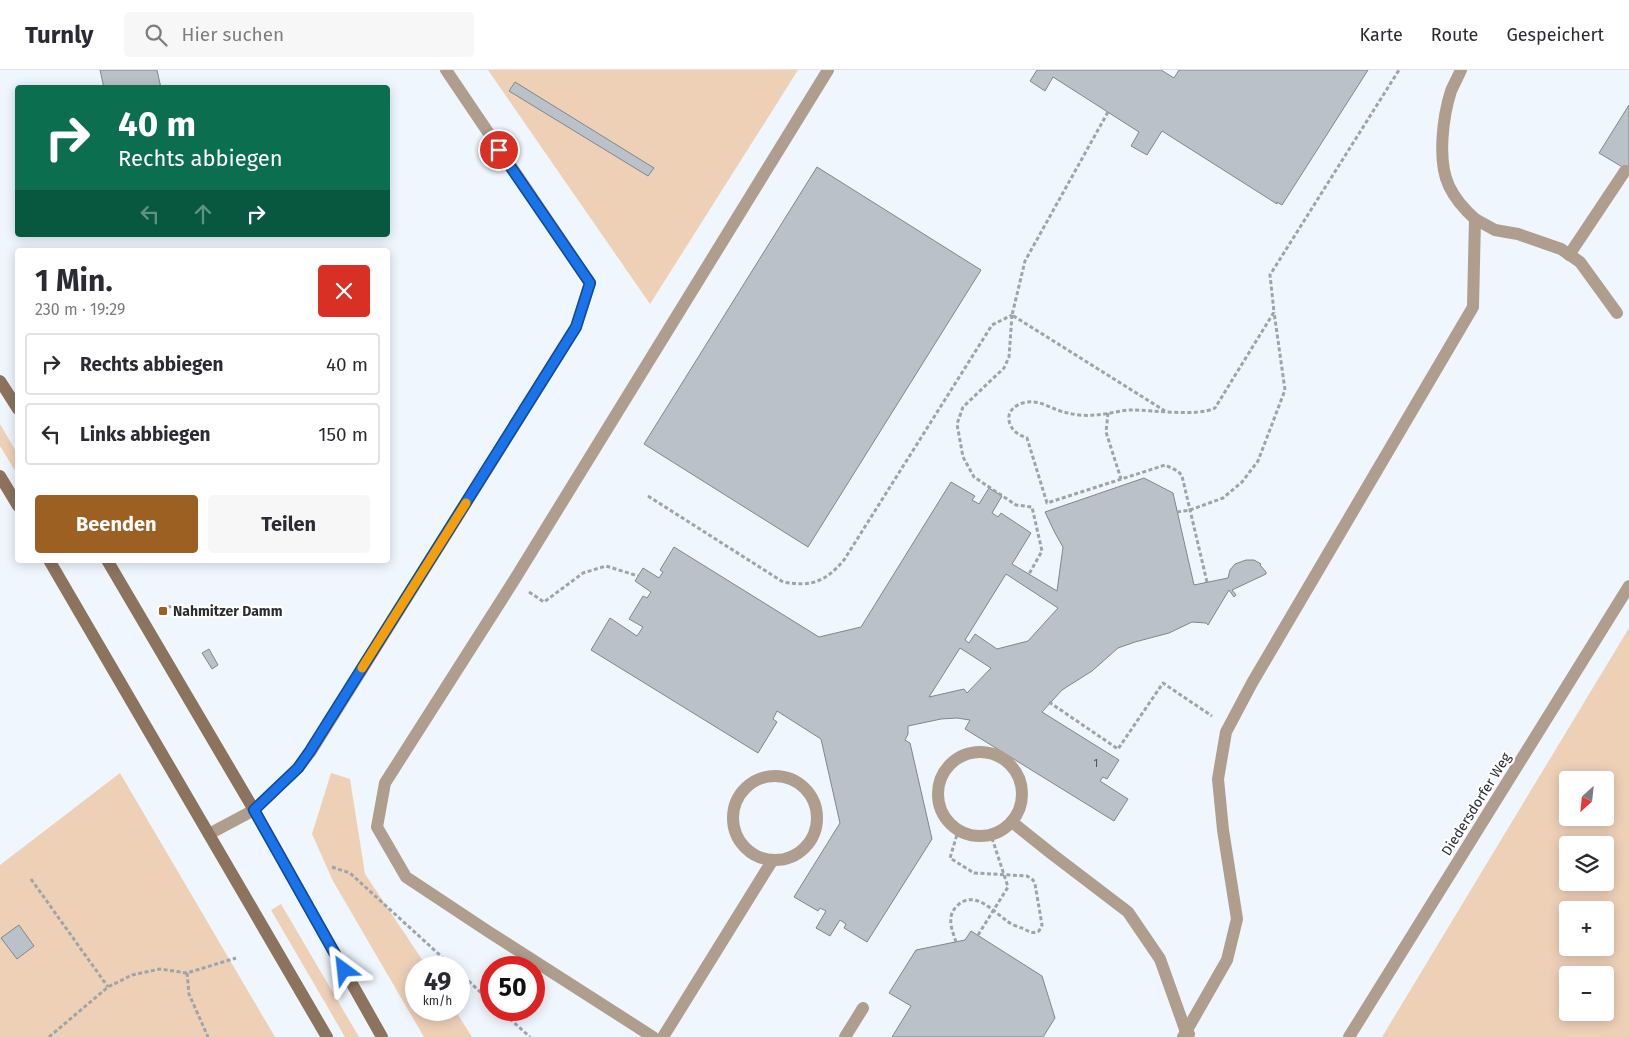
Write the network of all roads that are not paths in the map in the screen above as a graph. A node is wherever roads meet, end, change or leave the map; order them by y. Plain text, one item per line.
1 (446, 70) edge
2 (828, 70) edge
3 (1462, 70) edge
4 (1625, 172) dead end
5 (1474, 219) junction
6 (1569, 255) junction
7 (1617, 313) dead end
8 (0, 381) edge
9 (15, 404) edge
10 (0, 476) edge
11 (15, 501) edge
12 (51, 563) edge
13 (109, 563) edge
14 (1629, 586) edge
15 (254, 810) junction
16 (1012, 822) junction
17 (210, 834) junction
18 (772, 861) junction
19 (863, 1008) dead end
20 (1187, 1035) edge
21 (327, 1037) edge
22 (382, 1037) edge
23 (653, 1037) edge
24 (663, 1037) edge
25 (845, 1037) edge
26 (1350, 1037) edge

1 - 15 street
2 - 23 street
3 - 5 street
4 - 6 street
5 - 6 street
5 - 20 street
6 - 7 street
8 - 9 main road
10 - 11 main road
12 - 17 main road
13 - 15 main road
14 - 26 street, Diedersdorfer Weg
15 - 17 street
15 - 22 main road
16 - 16 street
16 - 20 street
17 - 21 main road
18 - 18 street
18 - 24 street
19 - 25 street

